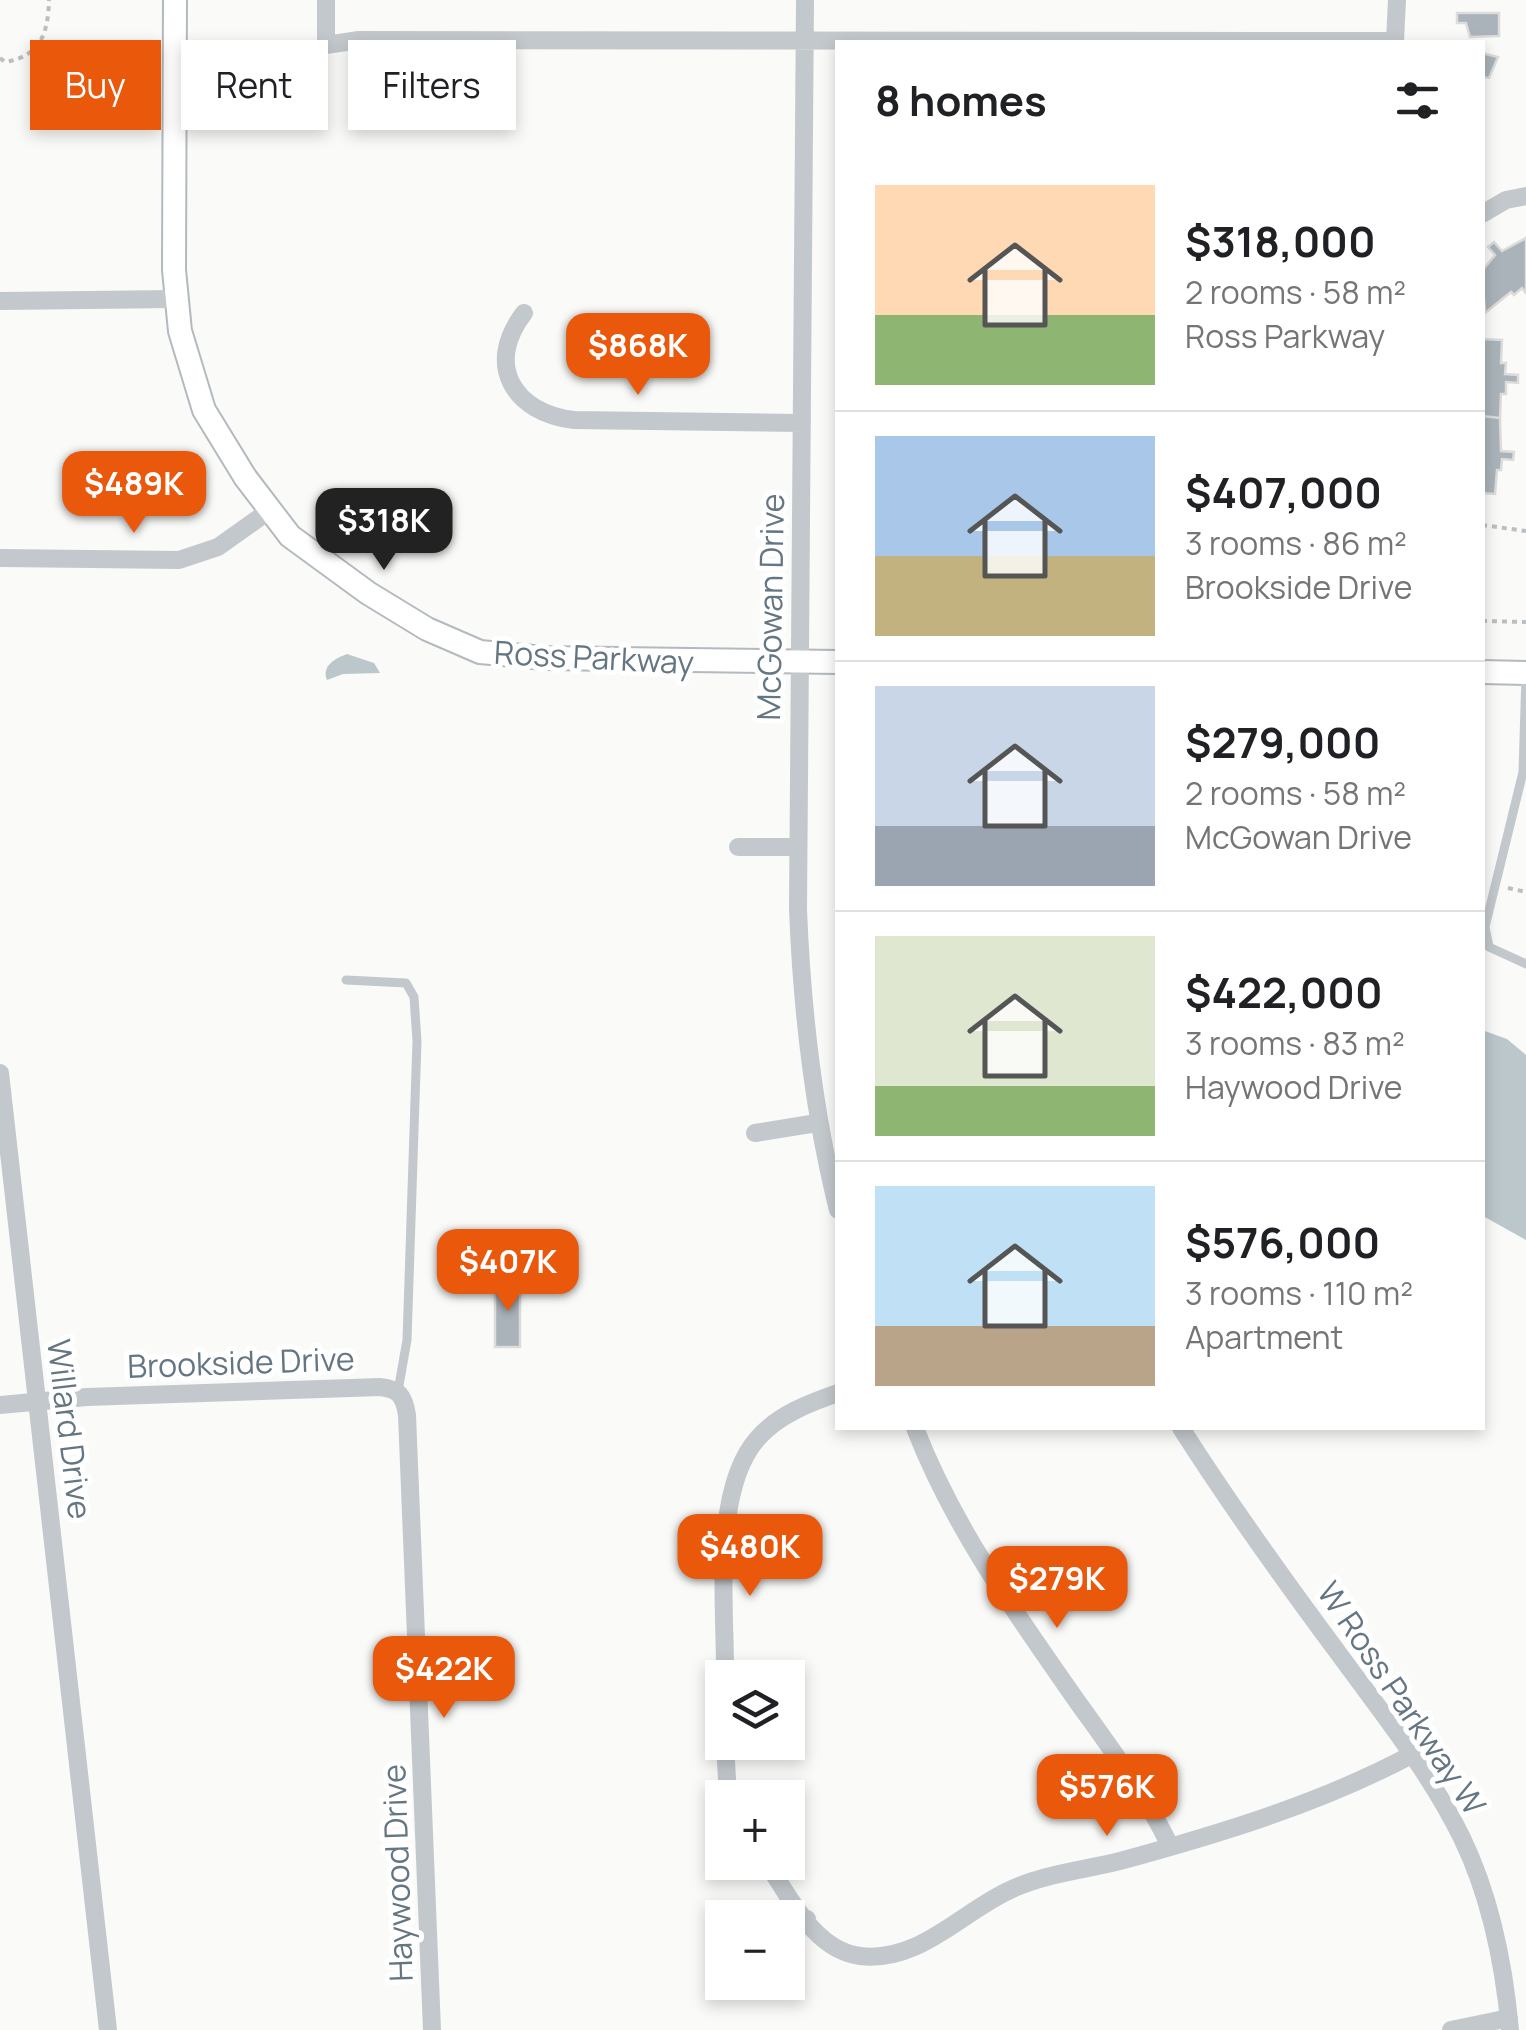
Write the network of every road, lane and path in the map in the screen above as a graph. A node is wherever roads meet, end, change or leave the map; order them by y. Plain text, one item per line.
1 (49, 0) edge
2 (175, 0) edge
3 (326, 0) edge
4 (805, 0) edge
5 (1397, 0) edge
6 (804, 40) junction
7 (835, 40) edge
8 (1395, 40) edge
9 (0, 58) edge
10 (1526, 196) edge
11 (1485, 212) edge
12 (175, 299) junction
13 (0, 302) edge
14 (524, 313) dead end
15 (802, 423) junction
16 (270, 510) junction
17 (1485, 525) edge
18 (1526, 531) edge
19 (0, 558) edge
20 (1485, 621) edge
21 (1526, 622) edge
22 (800, 662) junction
23 (835, 662) edge
24 (1485, 672) edge
25 (1526, 673) edge
26 (738, 847) dead end
27 (797, 847) junction
28 (1526, 964) edge
29 (346, 980) dead end
30 (0, 1073) edge
31 (817, 1123) junction
32 (755, 1133) dead end
33 (835, 1198) edge
34 (398, 1391) junction
35 (835, 1395) edge
36 (36, 1402) junction
37 (0, 1406) edge
38 (407, 1414) joint
39 (916, 1430) edge
40 (1182, 1430) edge
41 (726, 1660) edge
42 (1412, 1754) junction
43 (1170, 1846) junction
44 (779, 1880) edge
45 (807, 1920) joint
46 (1510, 2024) edge
47 (108, 2030) edge
48 (432, 2030) edge
49 (1451, 2030) edge

1 - 9 path
2 - 12 street, Ross Parkway
3 - 6 street
4 - 6 street, McGowan Drive
5 - 8 street
6 - 7 street
6 - 15 street, McGowan Drive
10 - 11 street
12 - 13 street
12 - 16 street, Ross Parkway
14 - 15 street
15 - 22 street, McGowan Drive
16 - 19 street
16 - 22 street, Ross Parkway
17 - 18 path
20 - 21 path
22 - 23 street, Ross Parkway
22 - 27 street, McGowan Drive
24 - 25 street
25 - 28 lane
26 - 27 street
27 - 31 street, McGowan Drive
29 - 34 lane
30 - 36 street, Willard Drive
31 - 32 street
31 - 33 street, McGowan Drive
34 - 36 street, Brookside Drive
34 - 38 street, Brookside Drive
35 - 41 street
36 - 37 street, Brookside Drive
36 - 47 street, Willard Drive
38 - 48 street, Haywood Drive
39 - 43 street
40 - 42 street, W Ross Parkway W
42 - 43 street
42 - 46 street, W Ross Parkway W
43 - 45 street
44 - 45 street
46 - 49 street

